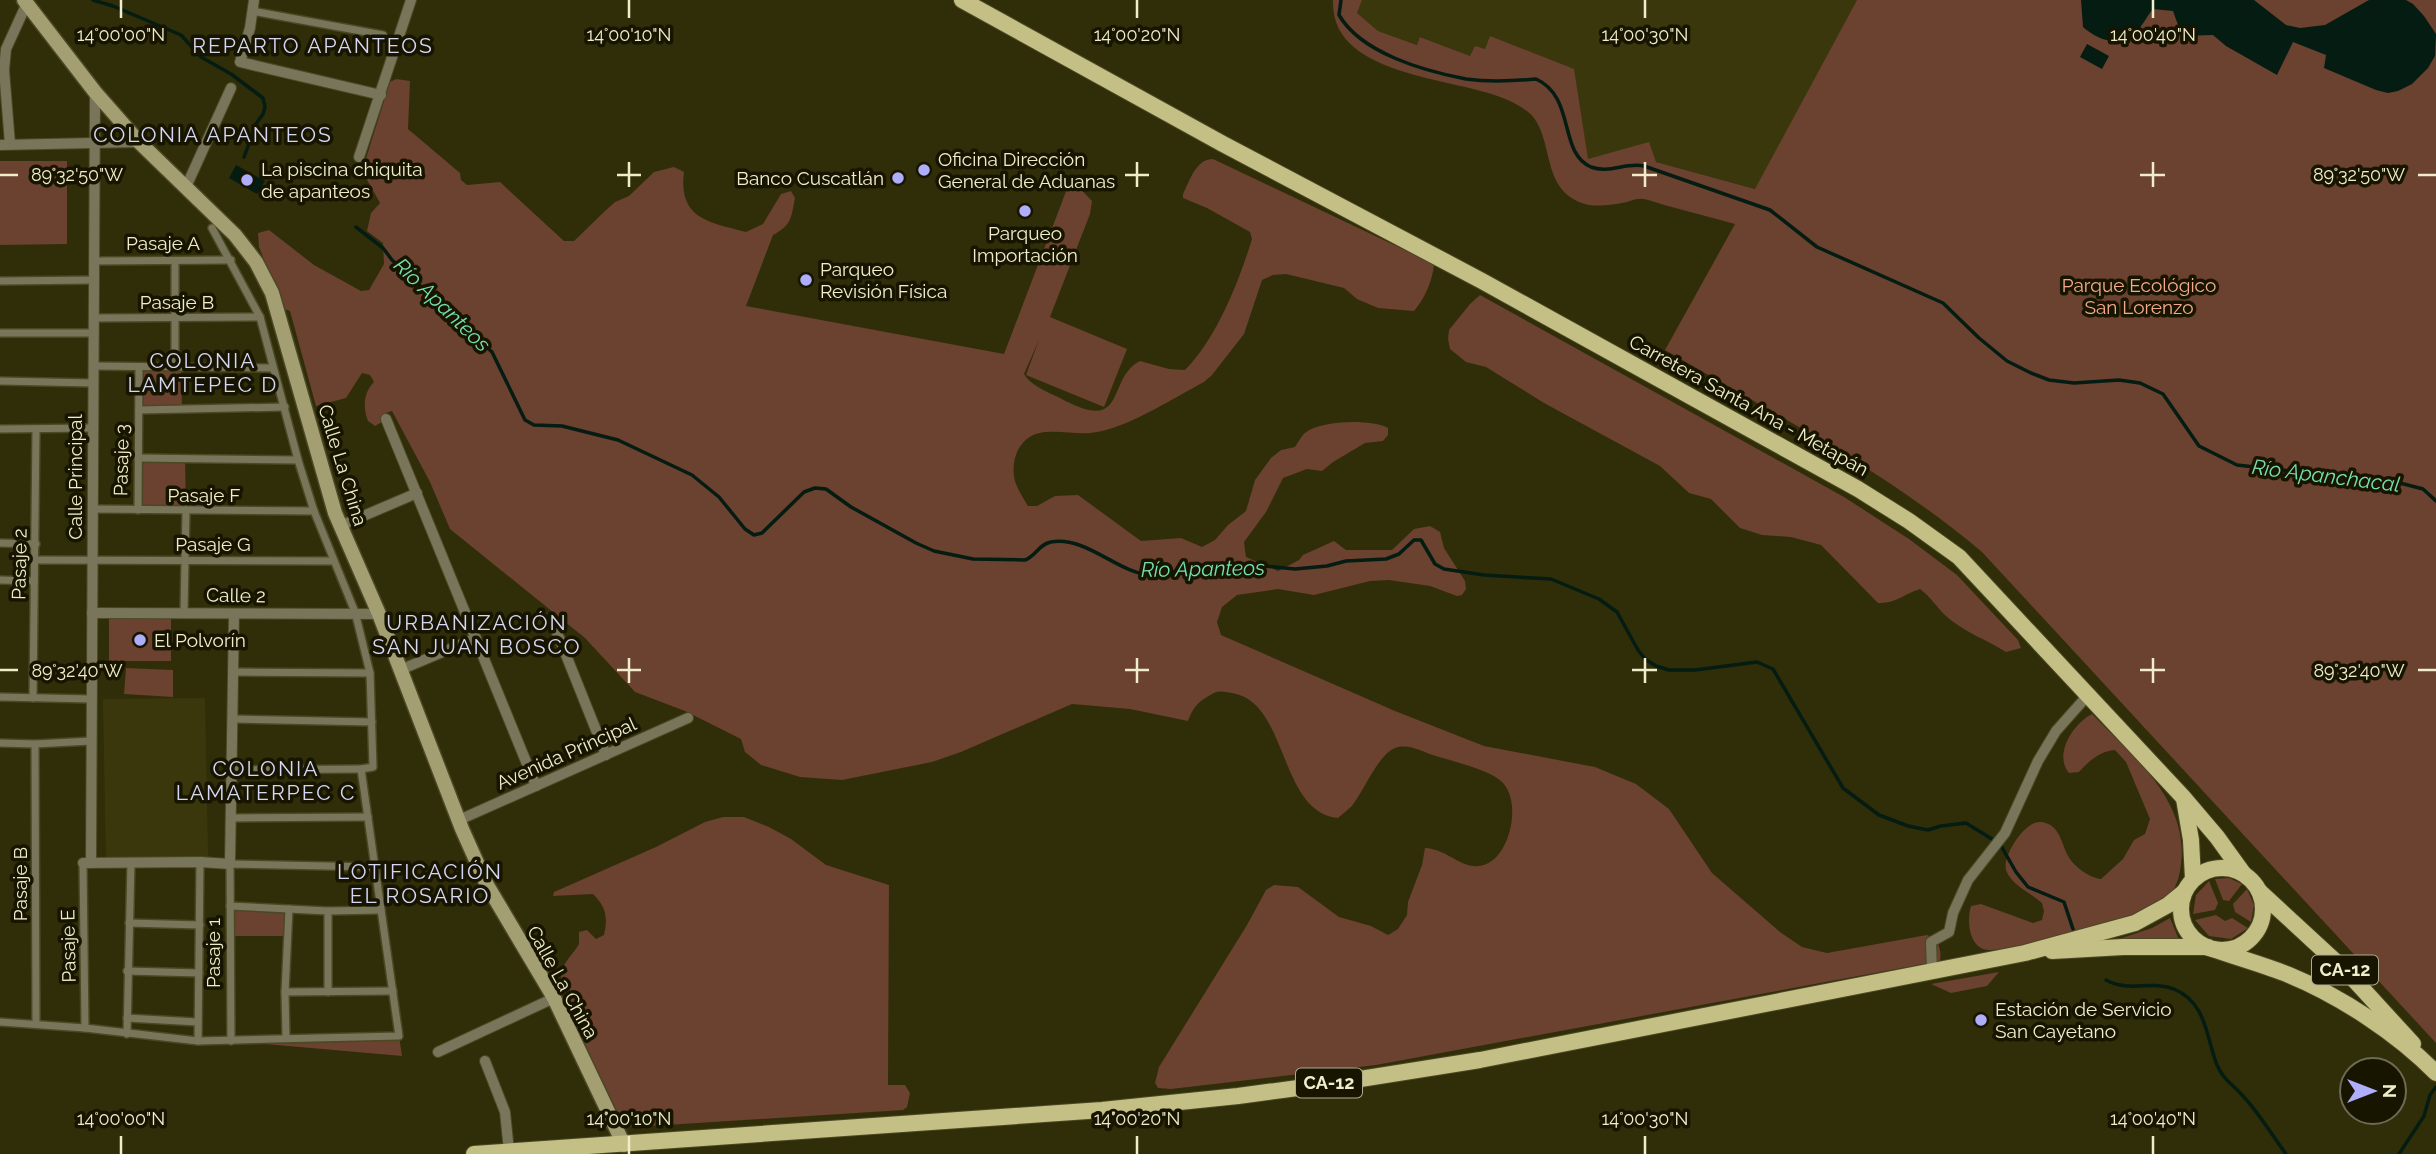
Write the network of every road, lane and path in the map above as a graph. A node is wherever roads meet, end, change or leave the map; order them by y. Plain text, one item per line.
1 (411, 0) edge
2 (962, 0) edge
3 (26, 2) edge
4 (253, 5) edge
5 (383, 35) dead end
6 (231, 88) dead end
7 (95, 92) junction
8 (381, 95) junction
9 (139, 142) junction
10 (5, 144) edge
11 (94, 144) junction
12 (359, 157) dead end
13 (186, 187) junction
14 (212, 228) dead end
15 (231, 260) junction
16 (94, 261) junction
17 (175, 261) junction
18 (94, 279) junction
19 (0, 281) edge
20 (174, 317) junction
21 (261, 317) junction
22 (94, 318) junction
23 (0, 333) edge
24 (94, 333) junction
25 (93, 366) junction
26 (139, 368) junction
27 (175, 368) junction
28 (273, 368) junction
29 (0, 381) edge
30 (93, 383) junction
31 (285, 407) junction
32 (139, 410) junction
33 (386, 419) dead end
34 (93, 428) junction
35 (0, 429) edge
36 (36, 430) junction
37 (138, 457) junction
38 (298, 460) junction
39 (417, 493) junction
40 (93, 509) junction
41 (138, 510) junction
42 (186, 510) junction
43 (314, 511) junction
44 (340, 526) junction
45 (0, 543) edge
46 (36, 544) junction
47 (184, 559) junction
48 (35, 560) junction
49 (92, 560) junction
50 (333, 561) junction
51 (0, 580) edge
52 (34, 581) junction
53 (184, 612) junction
54 (355, 612) junction
55 (92, 613) junction
56 (234, 614) junction
57 (379, 614) junction
58 (552, 620) dead end
59 (476, 638) junction
60 (400, 670) junction
61 (234, 672) junction
62 (370, 673) junction
63 (2088, 695) junction
64 (0, 697) edge
65 (33, 698) junction
66 (91, 699) junction
67 (688, 718) dead end
68 (233, 719) junction
69 (372, 722) junction
70 (91, 741) junction
71 (0, 743) edge
72 (35, 744) junction
73 (606, 755) junction
74 (361, 769) junction
75 (232, 770) junction
76 (536, 786) junction
77 (2183, 797) junction
78 (368, 817) junction
79 (231, 818) junction
80 (459, 820) junction
81 (131, 862) junction
82 (200, 862) junction
83 (87, 863) junction
84 (230, 864) junction
85 (374, 867) junction
86 (2243, 873) junction
87 (2188, 886) junction
88 (2259, 891) junction
89 (230, 906) junction
90 (289, 909) junction
91 (381, 910) junction
92 (328, 911) junction
93 (129, 923) junction
94 (200, 925) junction
95 (2210, 948) junction
96 (2025, 953) junction
97 (127, 971) junction
98 (1932, 971) junction
99 (199, 973) junction
100 (393, 990) junction
101 (285, 992) junction
102 (328, 992) junction
103 (554, 998) junction
104 (127, 1018) junction
105 (0, 1022) edge
106 (197, 1022) junction
107 (36, 1024) junction
108 (85, 1028) junction
109 (127, 1034) junction
110 (286, 1037) junction
111 (198, 1041) junction
112 (231, 1041) junction
113 (438, 1052) dead end
114 (2421, 1058) junction
115 (485, 1061) dead end
116 (2436, 1073) edge
117 (625, 1149) edge
118 (509, 1151) junction
119 (474, 1154) edge
120 (483, 1154) edge

1 - 8 street
2 - 63 main road, Carretera Santa Ana - Metapán
3 - 7 main road, Calle La China
3 - 10 street
4 - 5 street
4 - 8 street
6 - 13 street
7 - 9 main road, Calle La China
7 - 11 street, Calle Principal
8 - 12 street
9 - 11 street
9 - 13 main road, Calle La China
10 - 11 street
11 - 16 street, Calle Principal
13 - 44 main road, Calle La China
14 - 15 street
15 - 17 street, Pasaje A
15 - 21 street
16 - 17 street, Pasaje A
16 - 18 street, Calle Principal
17 - 20 street
18 - 19 street
18 - 22 street, Calle Principal
20 - 21 street, Pasaje B
20 - 22 street, Pasaje B
20 - 27 street
21 - 28 street
22 - 24 street, Calle Principal
23 - 24 street
24 - 25 street, Calle Principal
25 - 26 street
25 - 30 street, Calle Principal
26 - 27 street
26 - 32 street, Pasaje 3
27 - 28 street
28 - 31 street
29 - 30 street
30 - 34 street, Calle Principal
31 - 32 street
31 - 38 street
32 - 37 street, Pasaje 3
33 - 39 street
34 - 36 street
34 - 40 street, Calle Principal
35 - 36 street
36 - 46 street, Pasaje 2
37 - 38 street
37 - 41 street, Pasaje 3
38 - 43 street
39 - 44 street
39 - 59 street
40 - 41 street, Pasaje F
40 - 49 street, Calle Principal
41 - 42 street, Pasaje F
42 - 43 street, Pasaje F
42 - 47 street
43 - 50 street
44 - 57 main road, Calle La China
45 - 46 street
46 - 48 street, Pasaje 2
47 - 49 street, Pasaje G
47 - 50 street, Pasaje G
47 - 53 street
48 - 49 street
48 - 52 street, Pasaje 2
49 - 55 street, Calle Principal
50 - 54 street
51 - 52 street
52 - 65 street, Pasaje 2
53 - 55 street, Calle 2
53 - 56 street, Calle 2
54 - 56 street, Calle 2
54 - 57 street, Calle 2
54 - 62 street
55 - 66 street, Calle Principal
56 - 61 street
57 - 60 main road, Calle La China
58 - 73 street
59 - 60 street
59 - 76 street
60 - 80 main road, Calle La China
61 - 62 street
61 - 68 street
62 - 69 street
63 - 77 main road, Carretera Santa Ana - Metapán
63 - 98 street
64 - 65 street
65 - 66 street
66 - 70 street, Calle Principal
67 - 73 street, Avenida Principal
68 - 69 street
68 - 75 street
69 - 74 street
70 - 72 street
70 - 83 street, Calle Principal
71 - 72 street
72 - 107 street, Pasaje B
73 - 76 street, Avenida Principal
74 - 75 street
74 - 78 street
75 - 79 street
76 - 80 street, Avenida Principal
77 - 86 main road, Carretera Santa Ana - Metapán
77 - 87 main road
78 - 79 street
78 - 85 street
79 - 84 street
80 - 103 main road, Calle La China
81 - 82 street
81 - 83 street
81 - 93 street
82 - 84 street
82 - 94 street
83 - 108 street, Pasaje E
84 - 85 street
84 - 89 street, Pasaje 1
85 - 91 street
86 - 87 main road
86 - 88 main road
87 - 95 main road
87 - 96 main road, CA-12
88 - 95 main road
88 - 114 main road, CA-12
89 - 90 street
89 - 112 street, Pasaje 1
90 - 92 street
90 - 101 street
91 - 92 street
91 - 100 street
92 - 102 street
93 - 94 street
93 - 97 street
94 - 99 street
95 - 96 main road, CA-12
95 - 114 main road
96 - 98 main road, CA-12
97 - 99 street
97 - 104 street
98 - 117 main road, CA-12
99 - 106 street
100 - 102 street
100 - 110 street
101 - 102 street
101 - 110 street
103 - 113 street
103 - 117 main road, Calle La China
104 - 106 street
104 - 109 street
105 - 107 street
106 - 111 street
107 - 108 street
108 - 109 street
109 - 111 street
110 - 112 street
111 - 112 street
114 - 116 main road, CA-12
115 - 118 street
117 - 118 main road, CA-12
118 - 120 main road, CA-12
119 - 120 main road, CA-12

